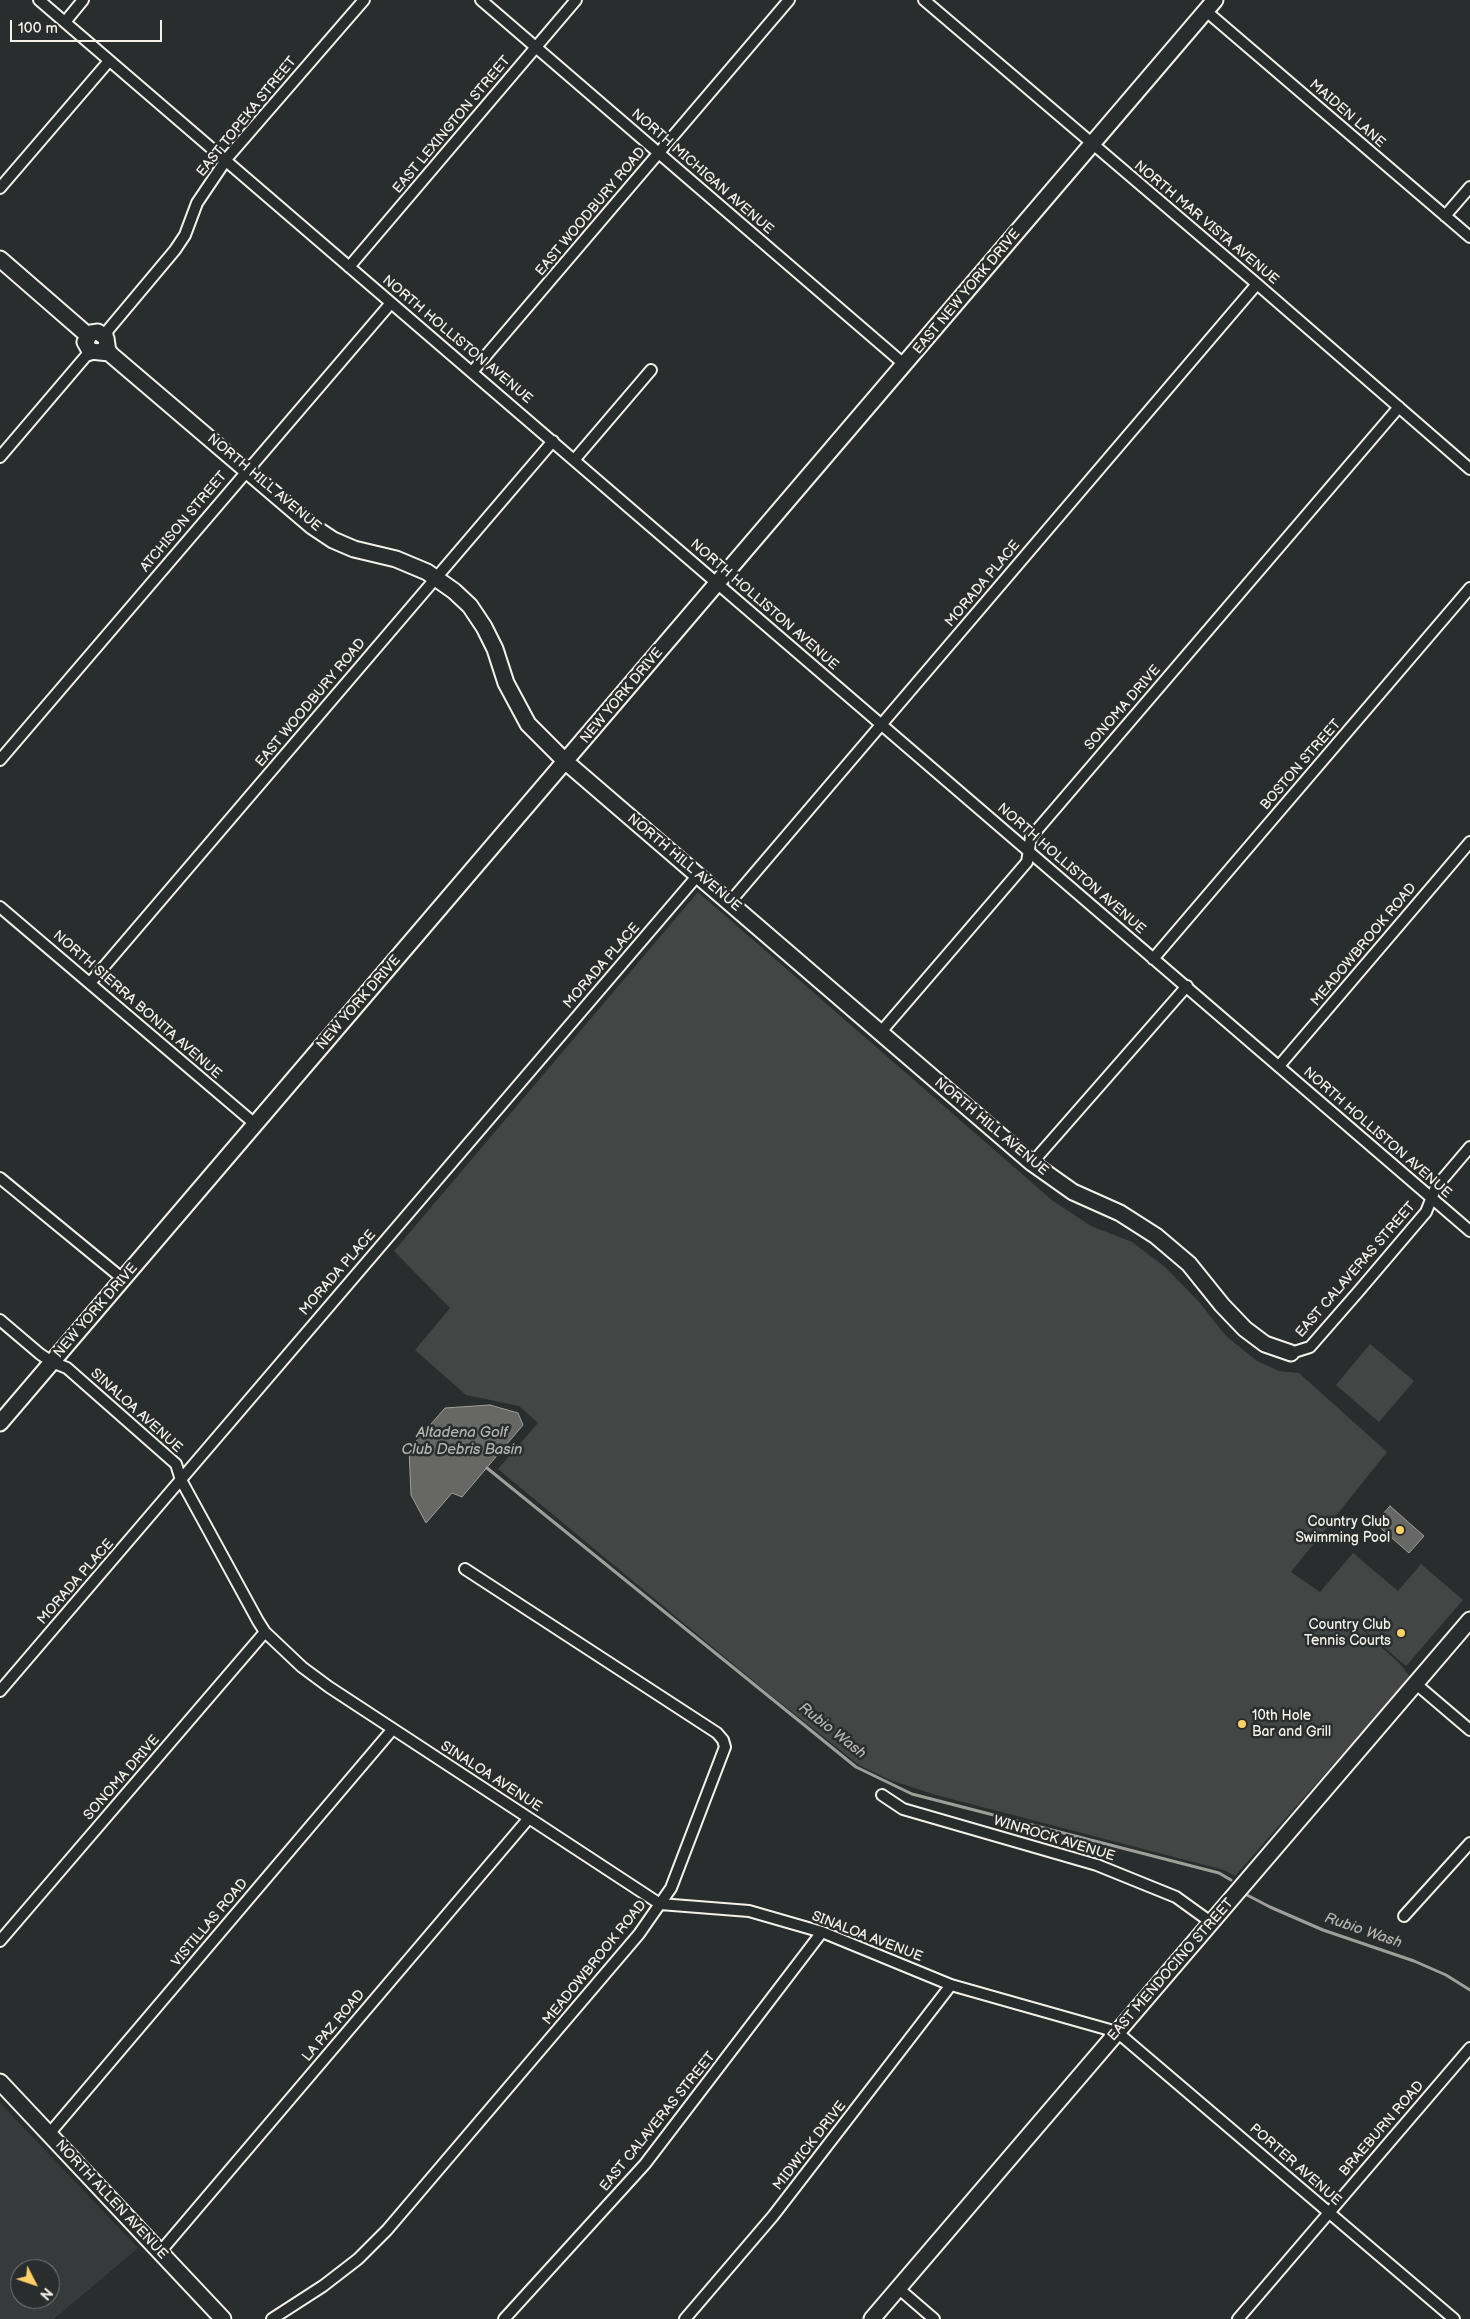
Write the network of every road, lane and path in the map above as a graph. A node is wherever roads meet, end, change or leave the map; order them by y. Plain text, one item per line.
1 (39, 0) edge
2 (83, 0) edge
3 (364, 0) edge
4 (481, 0) edge
5 (576, 0) edge
6 (789, 0) edge
7 (930, 2) edge
8 (1211, 6) edge
9 (64, 22) junction
10 (536, 48) junction
11 (109, 61) junction
12 (1093, 145) junction
13 (659, 152) junction
14 (226, 162) junction
15 (1470, 186) edge
16 (0, 188) edge
17 (1445, 216) junction
18 (1470, 237) edge
19 (0, 259) edge
20 (349, 267) junction
21 (1258, 284) junction
22 (391, 303) junction
23 (97, 343) junction
24 (905, 365) junction
25 (651, 370) dead end
26 (472, 372) junction
27 (1399, 407) junction
28 (553, 441) junction
29 (0, 457) edge
30 (575, 459) junction
31 (1470, 469) edge
32 (247, 470) junction
33 (436, 578) junction
34 (718, 584) junction
35 (1470, 588) edge
36 (881, 724) junction
37 (0, 760) edge
38 (566, 762) junction
39 (1470, 842) edge
40 (1028, 851) junction
41 (698, 875) junction
42 (730, 902) junction
43 (0, 907) edge
44 (1154, 959) junction
45 (90, 983) junction
46 (1187, 986) junction
47 (880, 1032) junction
48 (1279, 1066) junction
49 (255, 1124) junction
50 (1470, 1147) edge
51 (1032, 1163) junction
52 (0, 1178) edge
53 (1431, 1198) junction
54 (1470, 1231) edge
55 (123, 1279) junction
56 (0, 1320) edge
57 (1291, 1353) joint
58 (52, 1362) junction
59 (0, 1423) edge
60 (181, 1480) junction
61 (465, 1569) dead end
62 (1470, 1620) edge
63 (265, 1632) junction
64 (1416, 1684) junction
65 (0, 1691) edge
66 (392, 1730) junction
67 (1470, 1730) edge
68 (882, 1795) dead end
69 (529, 1818) junction
70 (1470, 1843) edge
71 (660, 1904) junction
72 (1404, 1916) dead end
73 (1212, 1923) junction
74 (822, 1932) junction
75 (0, 1941) edge
76 (951, 1985) junction
77 (1117, 2032) junction
78 (1470, 2048) edge
79 (0, 2082) edge
80 (49, 2134) junction
81 (1328, 2212) junction
82 (160, 2252) junction
83 (898, 2288) junction
84 (223, 2319) edge
85 (272, 2319) edge
86 (504, 2319) edge
87 (685, 2319) edge
88 (872, 2319) edge
89 (934, 2319) edge
90 (1238, 2319) edge
91 (1454, 2319) edge

1 - 9 street, NORTH HOLLISTON AVENUE
2 - 9 street
3 - 14 street, EAST TOPEKA STREET
4 - 10 street, NORTH MICHIGAN AVENUE
5 - 10 street, EAST LEXINGTON STREET
6 - 13 street, EAST WOODBURY ROAD
7 - 12 street, NORTH MAR VISTA AVENUE
8 - 12 street, EAST NEW YORK DRIVE
8 - 17 street, MAIDEN LANE
9 - 11 street, NORTH HOLLISTON AVENUE
10 - 13 street, NORTH MICHIGAN AVENUE
10 - 20 street, EAST LEXINGTON STREET
11 - 14 street, NORTH HOLLISTON AVENUE
11 - 16 street
12 - 21 street, NORTH MAR VISTA AVENUE
12 - 24 street, EAST NEW YORK DRIVE
13 - 24 street, NORTH MICHIGAN AVENUE
13 - 26 street, EAST WOODBURY ROAD
14 - 20 street, NORTH HOLLISTON AVENUE
14 - 23 street, EAST TOPEKA STREET
15 - 17 street
17 - 18 street, MAIDEN LANE
19 - 23 street, NORTH HILL AVENUE
20 - 22 street, NORTH HOLLISTON AVENUE
21 - 27 street, NORTH MAR VISTA AVENUE
21 - 36 street, MORADA PLACE
22 - 26 street, NORTH HOLLISTON AVENUE
22 - 32 street, ATCHISON STREET
23 - 29 street, EAST TOPEKA STREET
23 - 32 street, NORTH HILL AVENUE
24 - 34 street, EAST NEW YORK DRIVE
25 - 30 street
26 - 28 street, NORTH HOLLISTON AVENUE
27 - 31 street, NORTH MAR VISTA AVENUE
27 - 40 street, SONOMA DRIVE
28 - 30 street, NORTH HOLLISTON AVENUE
28 - 33 street, EAST WOODBURY ROAD
30 - 34 street, NORTH HOLLISTON AVENUE
32 - 33 street, NORTH HILL AVENUE
32 - 37 street, ATCHISON STREET
33 - 38 street, NORTH HILL AVENUE
33 - 45 street, EAST WOODBURY ROAD
34 - 36 street, NORTH HOLLISTON AVENUE
34 - 38 street, NEW YORK DRIVE
35 - 44 street, BOSTON STREET
36 - 40 street, NORTH HOLLISTON AVENUE
36 - 42 street, MORADA PLACE
38 - 41 street, NORTH HILL AVENUE
38 - 49 street, NEW YORK DRIVE
39 - 48 street, MEADOWBROOK ROAD
40 - 44 street, NORTH HOLLISTON AVENUE
40 - 47 street, SONOMA DRIVE
41 - 42 street, NORTH HILL AVENUE
41 - 60 street, MORADA PLACE
42 - 47 street, NORTH HILL AVENUE
43 - 45 street, NORTH SIERRA BONITA AVENUE
44 - 46 street, NORTH HOLLISTON AVENUE
45 - 49 street, NORTH SIERRA BONITA AVENUE
46 - 48 street, NORTH HOLLISTON AVENUE
46 - 51 street
47 - 51 street, NORTH HILL AVENUE
48 - 53 street, NORTH HOLLISTON AVENUE
49 - 55 street, NEW YORK DRIVE
50 - 53 street, EAST CALAVERAS STREET
51 - 57 street, NORTH HILL AVENUE
52 - 55 street
53 - 54 street, NORTH HOLLISTON AVENUE
53 - 57 street, EAST CALAVERAS STREET
55 - 58 street, NEW YORK DRIVE
56 - 58 street, SINALOA AVENUE
58 - 59 street, NEW YORK DRIVE
58 - 60 street, SINALOA AVENUE
60 - 63 street, SINALOA AVENUE
60 - 65 street, MORADA PLACE
61 - 71 street, MEADOWBROOK ROAD
62 - 64 street, EAST MENDOCINO STREET
63 - 66 street, SINALOA AVENUE
63 - 75 street, SONOMA DRIVE
64 - 67 street
64 - 73 street, EAST MENDOCINO STREET
66 - 69 street, SINALOA AVENUE
66 - 80 street, VISTILLAS ROAD
68 - 73 street, WINROCK AVENUE
69 - 71 street, SINALOA AVENUE
69 - 82 street, LA PAZ ROAD
70 - 72 street
71 - 74 street, SINALOA AVENUE
71 - 85 street, MEADOWBROOK ROAD
73 - 77 street, EAST MENDOCINO STREET
74 - 76 street, SINALOA AVENUE
74 - 86 street, EAST CALAVERAS STREET
76 - 77 street, SINALOA AVENUE
76 - 87 street, MIDWICK DRIVE
77 - 81 street, PORTER AVENUE
77 - 83 street, EAST MENDOCINO STREET
78 - 81 street, BRAEBURN ROAD
79 - 80 street, NORTH ALLEN AVENUE
80 - 82 street, NORTH ALLEN AVENUE
81 - 90 street, BRAEBURN ROAD
81 - 91 street, PORTER AVENUE
82 - 84 street, NORTH ALLEN AVENUE
83 - 88 street, EAST MENDOCINO STREET
83 - 89 street

